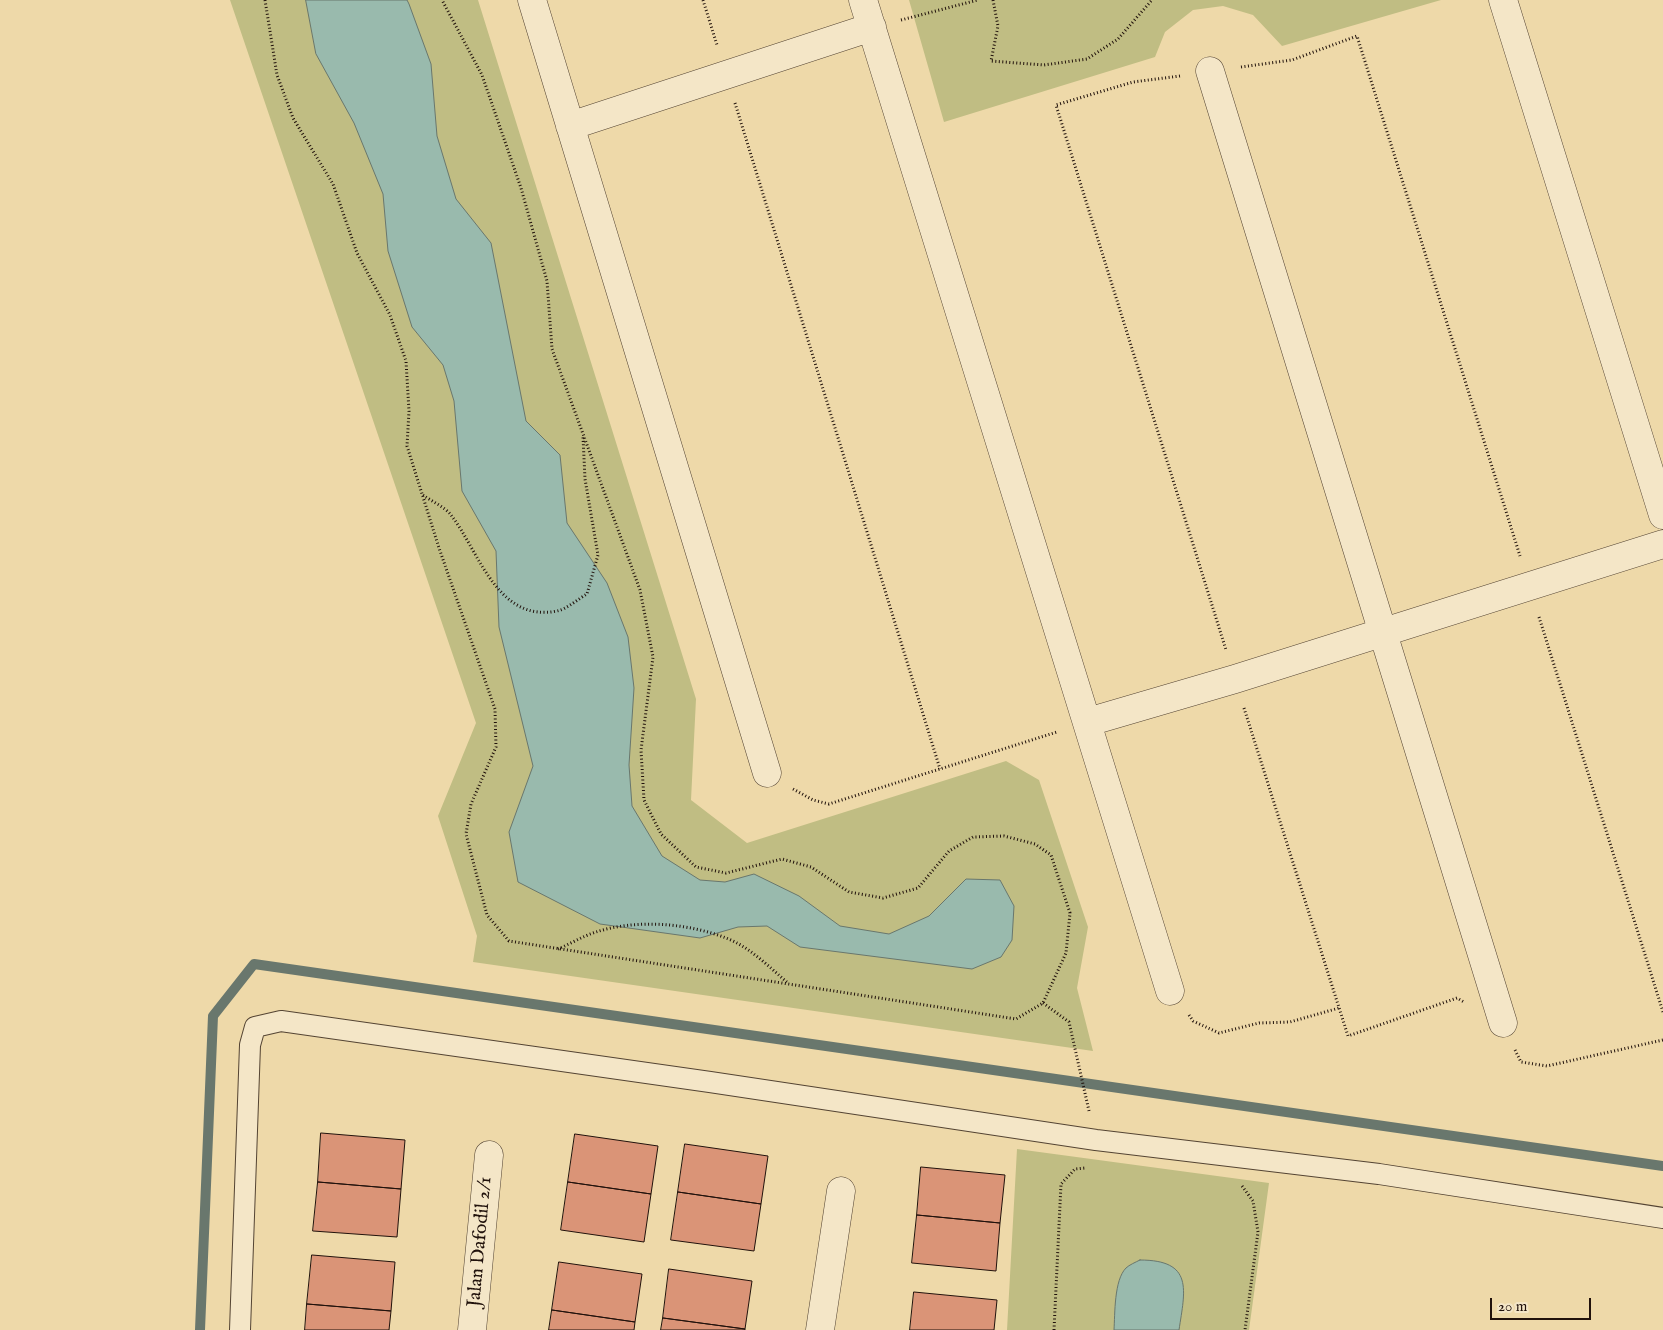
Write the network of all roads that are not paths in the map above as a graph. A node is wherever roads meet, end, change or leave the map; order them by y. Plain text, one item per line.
1 (532, 0) edge
2 (863, 0) edge
3 (1503, 0) edge
4 (872, 27) junction
5 (1210, 71) road end
6 (570, 126) junction
7 (1663, 515) edge
8 (1663, 544) edge
9 (1382, 632) junction
10 (1088, 722) junction
11 (766, 773) road end
12 (1170, 991) road end
13 (1503, 1023) road end
14 (489, 1155) dead end
15 (841, 1191) dead end
16 (1663, 1218) edge
17 (240, 1330) edge
18 (472, 1330) edge
19 (820, 1330) edge

1 - 6 street
2 - 4 street
3 - 7 street
4 - 6 street
4 - 10 street
5 - 9 street
6 - 11 street
8 - 9 street
9 - 10 street
9 - 13 street
10 - 12 street
14 - 18 street, Jalan Dafodil 2/1
15 - 19 street
16 - 17 lane

